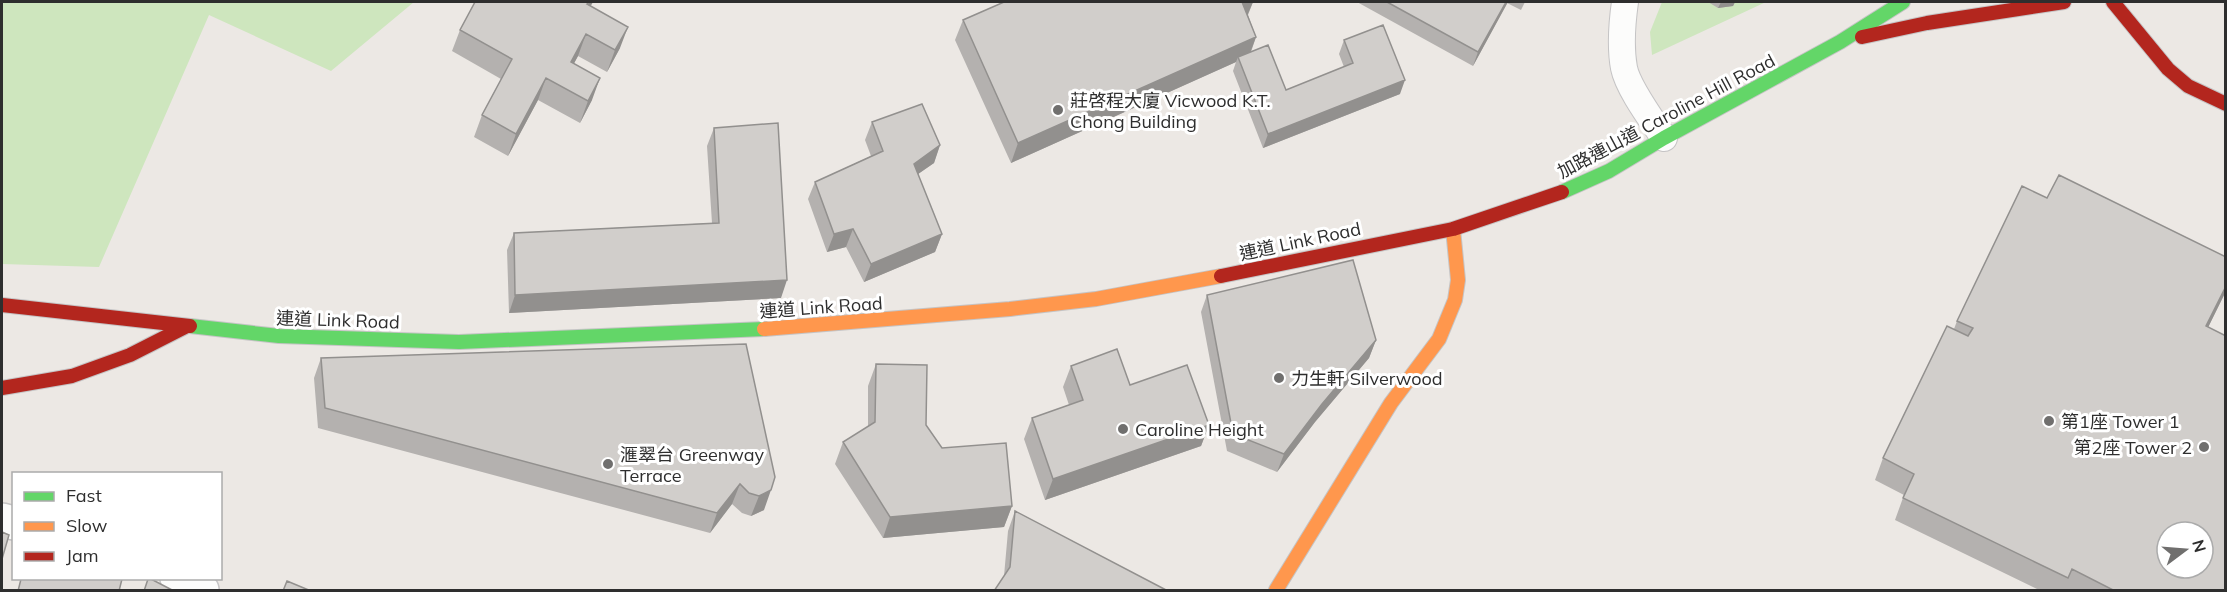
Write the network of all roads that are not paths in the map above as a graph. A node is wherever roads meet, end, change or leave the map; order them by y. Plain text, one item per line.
1 (1625, 2) edge
2 (1903, 2) edge
3 (2064, 2) edge
4 (2114, 2) edge
5 (1840, 42) junction
6 (2226, 104) edge
7 (1664, 138) junction
8 (1453, 229) junction
9 (2, 305) edge
10 (185, 327) junction
11 (2, 388) edge
12 (179, 580) edge
13 (202, 591) edge
14 (1276, 591) edge

1 - 7 lane
2 - 5 street, 加路連山道 Caroline Hill Road
3 - 5 street, 加路連山道 Caroline Hill Road
4 - 6 street
5 - 7 street, 加路連山道 Caroline Hill Road
7 - 8 street, 加路連山道 Caroline Hill Road
8 - 10 street, 連道 Link Road
8 - 14 street
9 - 10 street, 連道 Link Road
10 - 11 street
12 - 13 street

